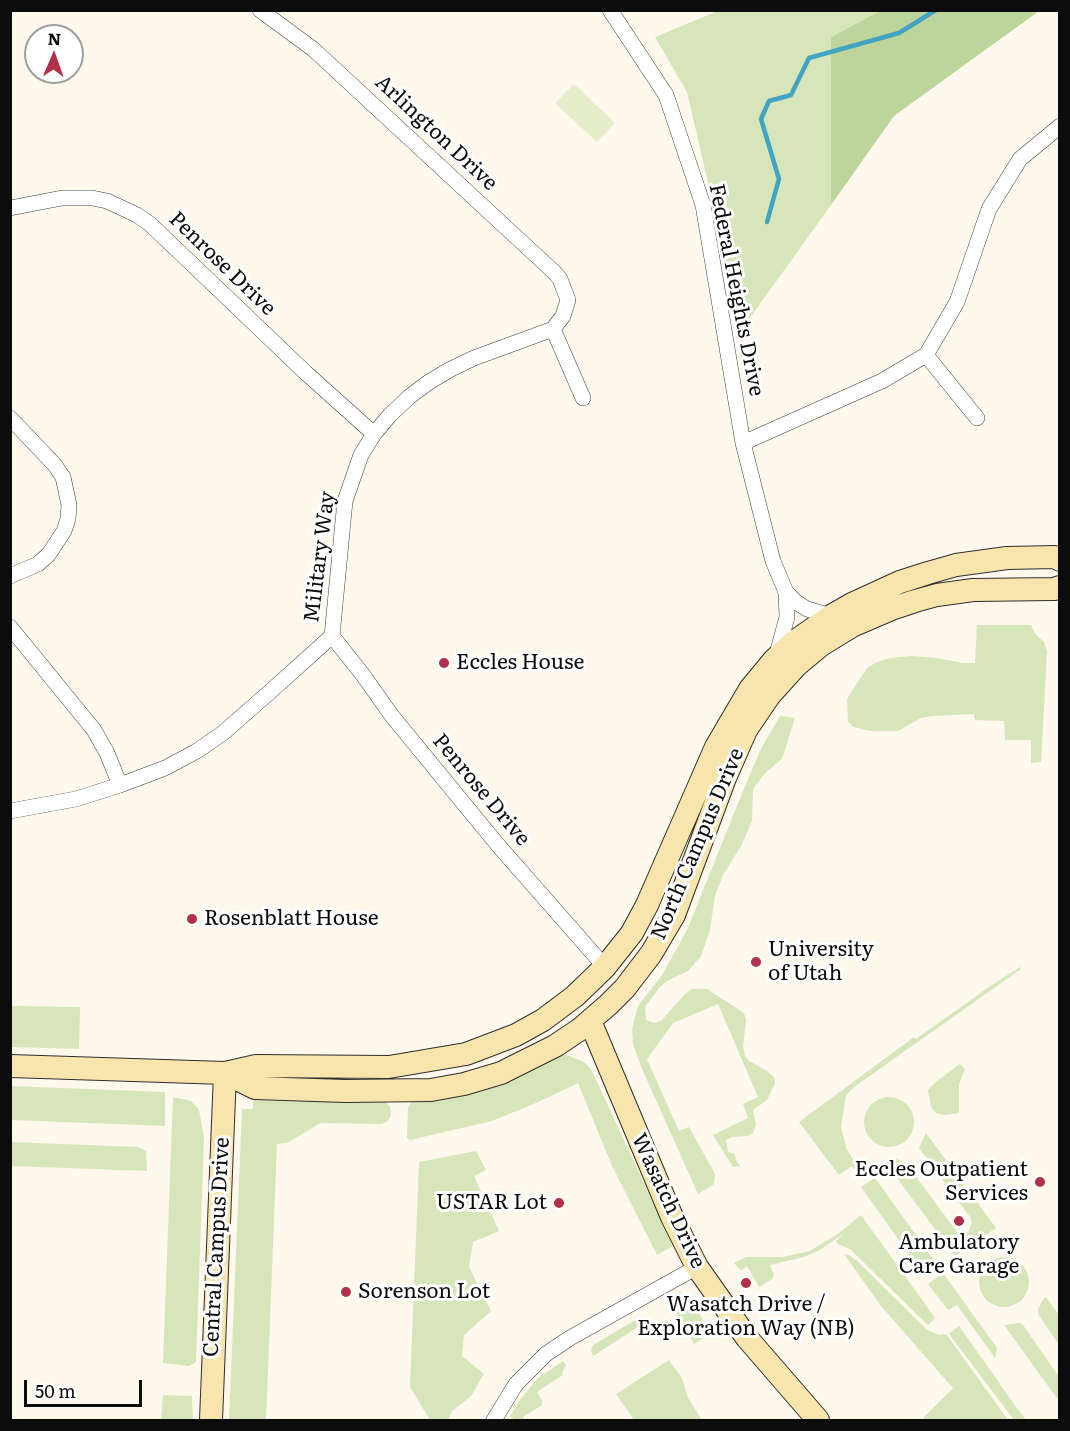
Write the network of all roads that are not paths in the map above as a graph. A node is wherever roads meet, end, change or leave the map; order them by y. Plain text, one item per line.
1 (260, 10) edge
2 (610, 10) edge
3 (1059, 126) edge
4 (10, 208) edge
5 (553, 329) junction
6 (926, 355) junction
7 (583, 398) dead end
8 (10, 418) edge
9 (977, 418) dead end
10 (374, 434) junction
11 (743, 443) junction
12 (1059, 560) edge
13 (10, 576) edge
14 (1059, 587) edge
15 (786, 592) junction
16 (831, 615) junction
17 (10, 627) edge
18 (332, 636) junction
19 (774, 660) junction
20 (120, 785) junction
21 (10, 810) edge
22 (647, 904) junction
23 (605, 967) junction
24 (590, 1021) junction
25 (466, 1054) junction
26 (10, 1066) edge
27 (225, 1074) junction
28 (697, 1267) junction
29 (211, 1420) edge
30 (494, 1420) edge
31 (818, 1420) edge

1 - 5 street, Arlington Drive
2 - 11 street, Federal Heights Drive
3 - 6 street
4 - 10 street, Penrose Drive
5 - 7 street
5 - 10 street, Military Way
6 - 9 street
6 - 11 street
8 - 13 street
10 - 18 street, Military Way
11 - 15 street, Federal Heights Drive
12 - 16 main road, North Campus Drive
14 - 24 main road, North Campus Drive
15 - 16 street
15 - 19 street, Federal Heights Drive
16 - 19 main road, North Campus Drive
17 - 20 street
18 - 20 street, Military Way
18 - 23 street, Penrose Drive
19 - 22 main road, North Campus Drive
20 - 21 street, Military Way
22 - 23 main road, North Campus Drive
22 - 24 main road
23 - 25 main road, North Campus Drive
24 - 25 main road
24 - 27 main road, North Campus Drive
24 - 28 main road, Wasatch Drive
25 - 27 main road, North Campus Drive
26 - 27 main road, North Campus Drive
27 - 29 main road, Central Campus Drive
28 - 30 street
28 - 31 main road, Wasatch Drive

